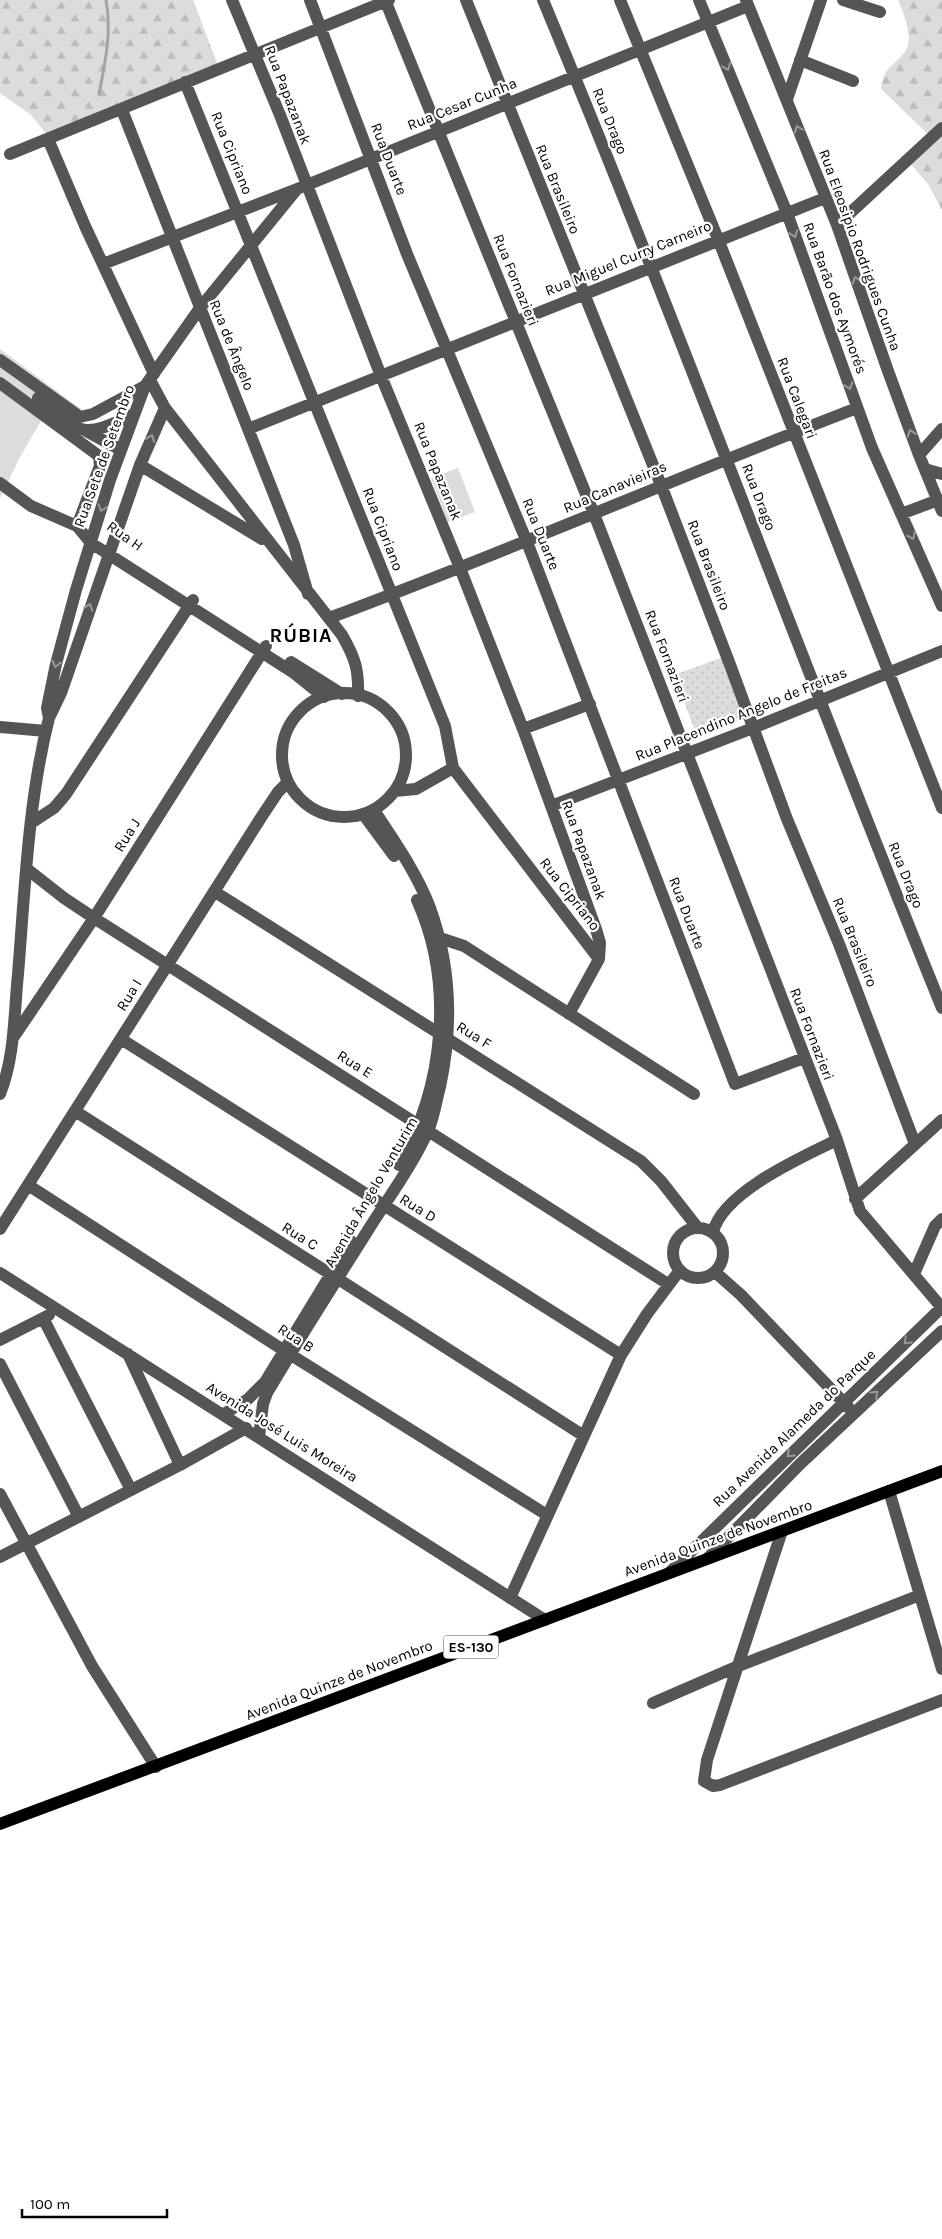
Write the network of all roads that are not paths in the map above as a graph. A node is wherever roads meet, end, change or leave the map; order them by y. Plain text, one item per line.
1 (232, 0) edge
2 (310, 0) edge
3 (387, 0) edge
4 (466, 0) edge
5 (542, 0) edge
6 (620, 0) edge
7 (699, 0) edge
8 (821, 0) edge
9 (843, 0) edge
10 (748, 3) edge
11 (880, 12) dead end
12 (708, 22) junction
13 (321, 28) junction
14 (641, 48) junction
15 (255, 54) junction
16 (800, 60) junction
17 (574, 75) junction
18 (853, 80) dead end
19 (185, 82) junction
20 (787, 99) junction
21 (507, 104) junction
22 (122, 110) junction
23 (942, 128) edge
24 (439, 131) junction
25 (48, 139) junction
26 (10, 154) dead end
27 (371, 158) junction
28 (301, 187) junction
29 (825, 198) junction
30 (239, 212) junction
31 (787, 213) junction
32 (837, 225) junction
33 (172, 238) junction
34 (718, 239) junction
35 (251, 243) junction
36 (103, 264) junction
37 (650, 267) junction
38 (583, 295) junction
39 (200, 308) junction
40 (515, 322) junction
41 (446, 348) junction
42 (0, 360) edge
43 (0, 369) edge
44 (381, 376) junction
45 (150, 380) junction
46 (0, 383) edge
47 (315, 401) junction
48 (114, 403) junction
49 (165, 408) junction
50 (858, 408) junction
51 (134, 414) junction
52 (119, 421) junction
53 (248, 429) junction
54 (84, 430) junction
55 (942, 430) edge
56 (793, 433) junction
57 (119, 448) junction
58 (918, 455) junction
59 (727, 459) junction
60 (140, 464) junction
61 (925, 469) junction
62 (942, 474) edge
63 (0, 484) edge
64 (661, 485) junction
65 (940, 506) edge
66 (594, 514) junction
67 (901, 514) junction
68 (86, 534) junction
69 (268, 542) junction
70 (527, 542) junction
71 (110, 550) junction
72 (460, 568) junction
73 (308, 594) junction
74 (391, 595) junction
75 (191, 604) junction
76 (942, 606) edge
77 (329, 618) junction
78 (264, 649) junction
79 (942, 650) edge
80 (888, 672) junction
81 (342, 694) junction
82 (358, 696) junction
83 (324, 697) junction
84 (819, 701) junction
85 (590, 704) junction
86 (49, 718) junction
87 (0, 727) edge
88 (753, 728) junction
89 (523, 729) junction
90 (46, 731) junction
91 (687, 753) junction
92 (453, 768) junction
93 (618, 780) junction
94 (288, 782) junction
95 (395, 791) junction
96 (551, 806) junction
97 (942, 808) edge
98 (368, 812) junction
99 (31, 824) junction
100 (27, 869) junction
101 (215, 892) junction
102 (94, 918) junction
103 (435, 936) junction
104 (599, 959) junction
105 (167, 964) junction
106 (942, 1008) edge
107 (569, 1014) junction
108 (444, 1036) junction
109 (121, 1039) junction
110 (12, 1040) junction
111 (804, 1058) junction
112 (4, 1064) edge
113 (0, 1094) edge
114 (694, 1094) dead end
115 (75, 1111) junction
116 (942, 1120) edge
117 (424, 1128) junction
118 (837, 1140) junction
119 (915, 1144) junction
120 (28, 1185) junction
121 (855, 1199) junction
122 (381, 1204) junction
123 (942, 1219) edge
124 (0, 1228) edge
125 (697, 1228) junction
126 (713, 1232) junction
127 (680, 1270) junction
128 (715, 1272) junction
129 (0, 1273) edge
130 (914, 1274) junction
131 (334, 1277) junction
132 (668, 1284) junction
133 (942, 1307) edge
134 (58, 1310) junction
135 (44, 1318) junction
136 (942, 1330) edge
137 (0, 1340) edge
138 (287, 1352) junction
139 (128, 1354) junction
140 (622, 1355) junction
141 (0, 1364) edge
142 (844, 1402) junction
143 (854, 1413) junction
144 (224, 1414) junction
145 (246, 1428) junction
146 (584, 1436) junction
147 (259, 1437) junction
148 (180, 1464) junction
149 (942, 1471) edge
150 (131, 1490) junction
151 (888, 1491) junction
152 (0, 1494) edge
153 (548, 1515) junction
154 (79, 1517) junction
155 (782, 1531) junction
156 (26, 1544) junction
157 (0, 1557) edge
158 (708, 1558) junction
159 (669, 1573) junction
160 (920, 1595) junction
161 (510, 1598) junction
162 (545, 1620) junction
163 (736, 1667) junction
164 (942, 1669) edge
165 (942, 1700) edge
166 (653, 1703) dead end
167 (156, 1767) junction
168 (0, 1824) edge

1 - 15 street, Rua Papazanak
2 - 13 street, Rua Duarte
3 - 13 street
3 - 24 street, Rua Fornazieri
4 - 21 street, Rua Brasileiro
5 - 17 street, Rua Drago
6 - 14 street, Rua Calegari
7 - 12 street, Rua Barão dos Aymorés
8 - 16 street
9 - 11 street
10 - 12 street, Rua Cesar Cunha
10 - 20 street, Rua Eleosipio Rodrigues Cunha
12 - 14 street, Rua Cesar Cunha
12 -> 31 street, Rua Barão dos Aymorés
13 - 15 street
13 - 27 street, Rua Duarte
14 - 17 street, Rua Cesar Cunha
14 - 34 street, Rua Calegari
15 - 19 street
15 - 28 street, Rua Papazanak
16 - 18 street
16 - 20 street
17 - 21 street, Rua Cesar Cunha
17 - 37 street, Rua Drago
19 - 22 street
19 - 30 street, Rua Cipriano
29 -> 20 street, Rua Eleosipio Rodrigues Cunha
21 - 24 street, Rua Cesar Cunha
21 - 38 street, Rua Brasileiro
22 - 25 street
22 - 33 street, Rua de Ângelo
23 - 32 street
24 - 27 street, Rua Cesar Cunha
24 - 40 street, Rua Fornazieri
25 - 26 street
25 - 36 street
27 - 28 street, Rua Cesar Cunha
27 - 41 street, Rua Duarte
28 - 30 street, Rua Cesar Cunha
28 - 35 street, Rua Sete de Setembro
28 - 44 street, Rua Papazanak
29 - 31 street, Rua Miguel Curry Carneiro
29 - 32 street, Rua Eleosipio Rodrigues Cunha
30 - 33 street, Rua Cesar Cunha
30 - 35 street, Rua Cipriano
31 - 34 street, Rua Miguel Curry Carneiro
31 -> 50 street, Rua Barão dos Aymorés
58 -> 32 street, Rua Eleosipio Rodrigues Cunha
33 - 36 street, Rua Cesar Cunha
33 - 39 street, Rua de Ângelo
34 - 37 street, Rua Miguel Curry Carneiro
34 - 56 street, Rua Calegari
35 - 39 street, Rua Sete de Setembro
35 - 47 street, Rua Cipriano
36 - 45 street
37 - 38 street, Rua Miguel Curry Carneiro
37 - 59 street, Rua Drago
38 - 40 street, Rua Miguel Curry Carneiro
38 - 64 street, Rua Brasileiro
39 - 45 street, Rua Sete de Setembro
39 - 53 street, Rua de Ângelo
40 - 41 street, Rua Miguel Curry Carneiro
40 - 66 street, Rua Fornazieri
41 - 44 street, Rua Miguel Curry Carneiro
41 - 70 street, Rua Duarte
42 - 48 street
43 - 54 street
44 - 47 street, Rua Miguel Curry Carneiro
44 - 72 street, Rua Papazanak
45 - 48 street
45 - 49 street
45 - 51 street, Rua Sete de Setembro
46 - 68 street
47 - 53 street, Rua Miguel Curry Carneiro
47 - 74 street, Rua Cipriano
48 - 52 street
60 -> 49 street, Rua Sete de Setembro
49 - 69 street
50 - 56 street, Rua Canavieiras
50 - 67 street, Rua Barão dos Aymorés
51 - 52 street
51 - 57 street, Rua Sete de Setembro
52 - 54 street
52 - 57 street
53 - 73 street, Rua de Ângelo
54 - 57 street
55 - 58 street
56 - 59 street, Rua Canavieiras
56 - 80 street, Rua Calegari
57 -> 68 street, Rua Sete de Setembro
58 - 61 street, Rua Eleosipio Rodrigues Cunha
59 - 64 street, Rua Canavieiras
59 - 84 street, Rua Drago
60 - 69 street
60 - 71 street, Rua Sete de Setembro
61 - 62 street
61 - 65 street, Rua Eleosipio Rodrigues Cunha
63 - 68 street, Rua H
64 - 66 street, Rua Canavieiras
64 - 88 street, Rua Brasileiro
65 - 67 street
66 - 70 street, Rua Canavieiras
66 - 91 street, Rua Fornazieri
67 -> 76 street, Rua Barão dos Aymorés
68 - 71 street, Rua H
68 -> 86 street, Rua Sete de Setembro
69 - 73 street
70 - 72 street, Rua Canavieiras
70 - 85 street, Rua Duarte
71 - 75 street, Rua H
86 -> 71 street, Rua Sete de Setembro
72 - 74 street, Rua Canavieiras
72 - 89 street, Rua Papazanak
73 - 77 street
74 - 77 street, Rua Canavieiras
74 - 92 street, Rua Cipriano
75 - 78 street, Rua H
75 - 99 street
77 - 82 street
78 - 81 street, Rua H
78 - 83 street, Rua H
78 - 102 street, Rua J
79 - 80 street, Rua Placendino Angelo de Freitas
80 - 84 street, Rua Placendino Angelo de Freitas
80 - 97 street, Rua Calegari
81 - 82 street
81 - 83 street
82 - 95 street
83 - 94 street
84 - 88 street, Rua Placendino Angelo de Freitas
84 - 106 street, Rua Drago
85 - 89 street
85 - 93 street, Rua Duarte
86 - 90 street, Rua Sete de Setembro
87 - 90 street
88 - 91 street, Rua Placendino Angelo de Freitas
88 - 119 street, Rua Brasileiro
89 - 96 street, Rua Papazanak
90 - 99 street, Rua Sete de Setembro
91 - 93 street, Rua Placendino Angelo de Freitas
91 - 111 street, Rua Fornazieri
92 - 95 street
92 - 104 street, Rua Cipriano
93 - 96 street, Rua Placendino Angelo de Freitas
93 - 111 street, Rua Duarte
94 - 98 street
94 - 101 street, Rua I
95 - 98 street
96 - 104 street, Rua Papazanak
98 - 103 street, Avenida Ângelo Venturim
99 - 100 street, Rua Sete de Setembro
100 - 102 street, Rua E
100 - 110 street, Rua Sete de Setembro
101 - 105 street, Rua I
101 - 108 street, Rua F
102 - 105 street, Rua E
102 - 110 street, Rua J
103 - 107 street
103 - 108 street, Avenida Ângelo Venturim
104 - 107 street
105 - 109 street, Rua I
105 - 117 street, Rua E
107 - 114 street
108 - 117 street, Avenida Ângelo Venturim
108 - 125 street, Rua F
109 - 115 street, Rua I
109 - 122 street, Rua D
110 - 112 street, Rua Sete de Setembro
111 - 118 street, Rua Fornazieri
112 - 113 street, Rua Sete de Setembro
115 - 120 street, Rua I
115 - 131 street, Rua C
116 - 119 street
117 - 122 street, Avenida Ângelo Venturim
117 - 132 street, Rua E
118 - 121 street, Rua Fornazieri
118 - 126 street
119 - 121 street
120 - 124 street, Rua I
120 - 138 street, Rua B
121 - 130 street, Rua Fornazieri
122 - 131 street, Avenida Ângelo Venturim
122 - 140 street, Rua D
123 - 130 street
125 - 126 street
125 - 127 street
126 - 128 street
127 - 128 street
127 - 132 street
128 - 142 street
129 - 134 street, Avenida José Luis Moreira
130 - 133 street, Rua Fornazieri
131 - 138 street, Avenida Ângelo Venturim
131 - 146 street, Rua C
132 - 140 street
133 -> 142 street, Rua Avenida Alameda do Parque
134 - 135 street
134 - 139 street, Avenida José Luis Moreira
135 - 137 street
135 - 150 street
143 -> 136 street
138 - 144 street, Avenida Ângelo Venturim
138 - 147 street, Avenida Ângelo Venturim
138 - 153 street, Rua B
139 - 144 street, Avenida José Luis Moreira
139 - 148 street
140 - 146 street
141 - 154 street
142 - 143 street
142 -> 159 street, Rua Avenida Alameda do Parque
143 - 158 street
144 - 145 street, Avenida José Luis Moreira
145 - 147 street, Avenida José Luis Moreira
145 - 148 street
146 - 153 street
147 - 161 street, Avenida José Luis Moreira
148 - 150 street
149 - 151 main road, Avenida Quinze de Novembro / ES-130
150 - 154 street
151 - 155 main road, Avenida Quinze de Novembro / ES-130
151 - 160 street
152 - 156 street
153 - 161 street
154 - 156 street
155 - 158 main road, Avenida Quinze de Novembro / ES-130
155 - 163 street
156 - 157 street
156 - 167 street
158 - 159 main road, Avenida Quinze de Novembro / ES-130
159 - 162 main road, Avenida Quinze de Novembro / ES-130
160 - 163 street
160 - 164 street
161 - 162 street, Avenida José Luis Moreira
162 - 167 main road, Avenida Quinze de Novembro / ES-130
163 - 165 street
163 - 166 street
167 - 168 main road, Avenida Quinze de Novembro / ES-130

